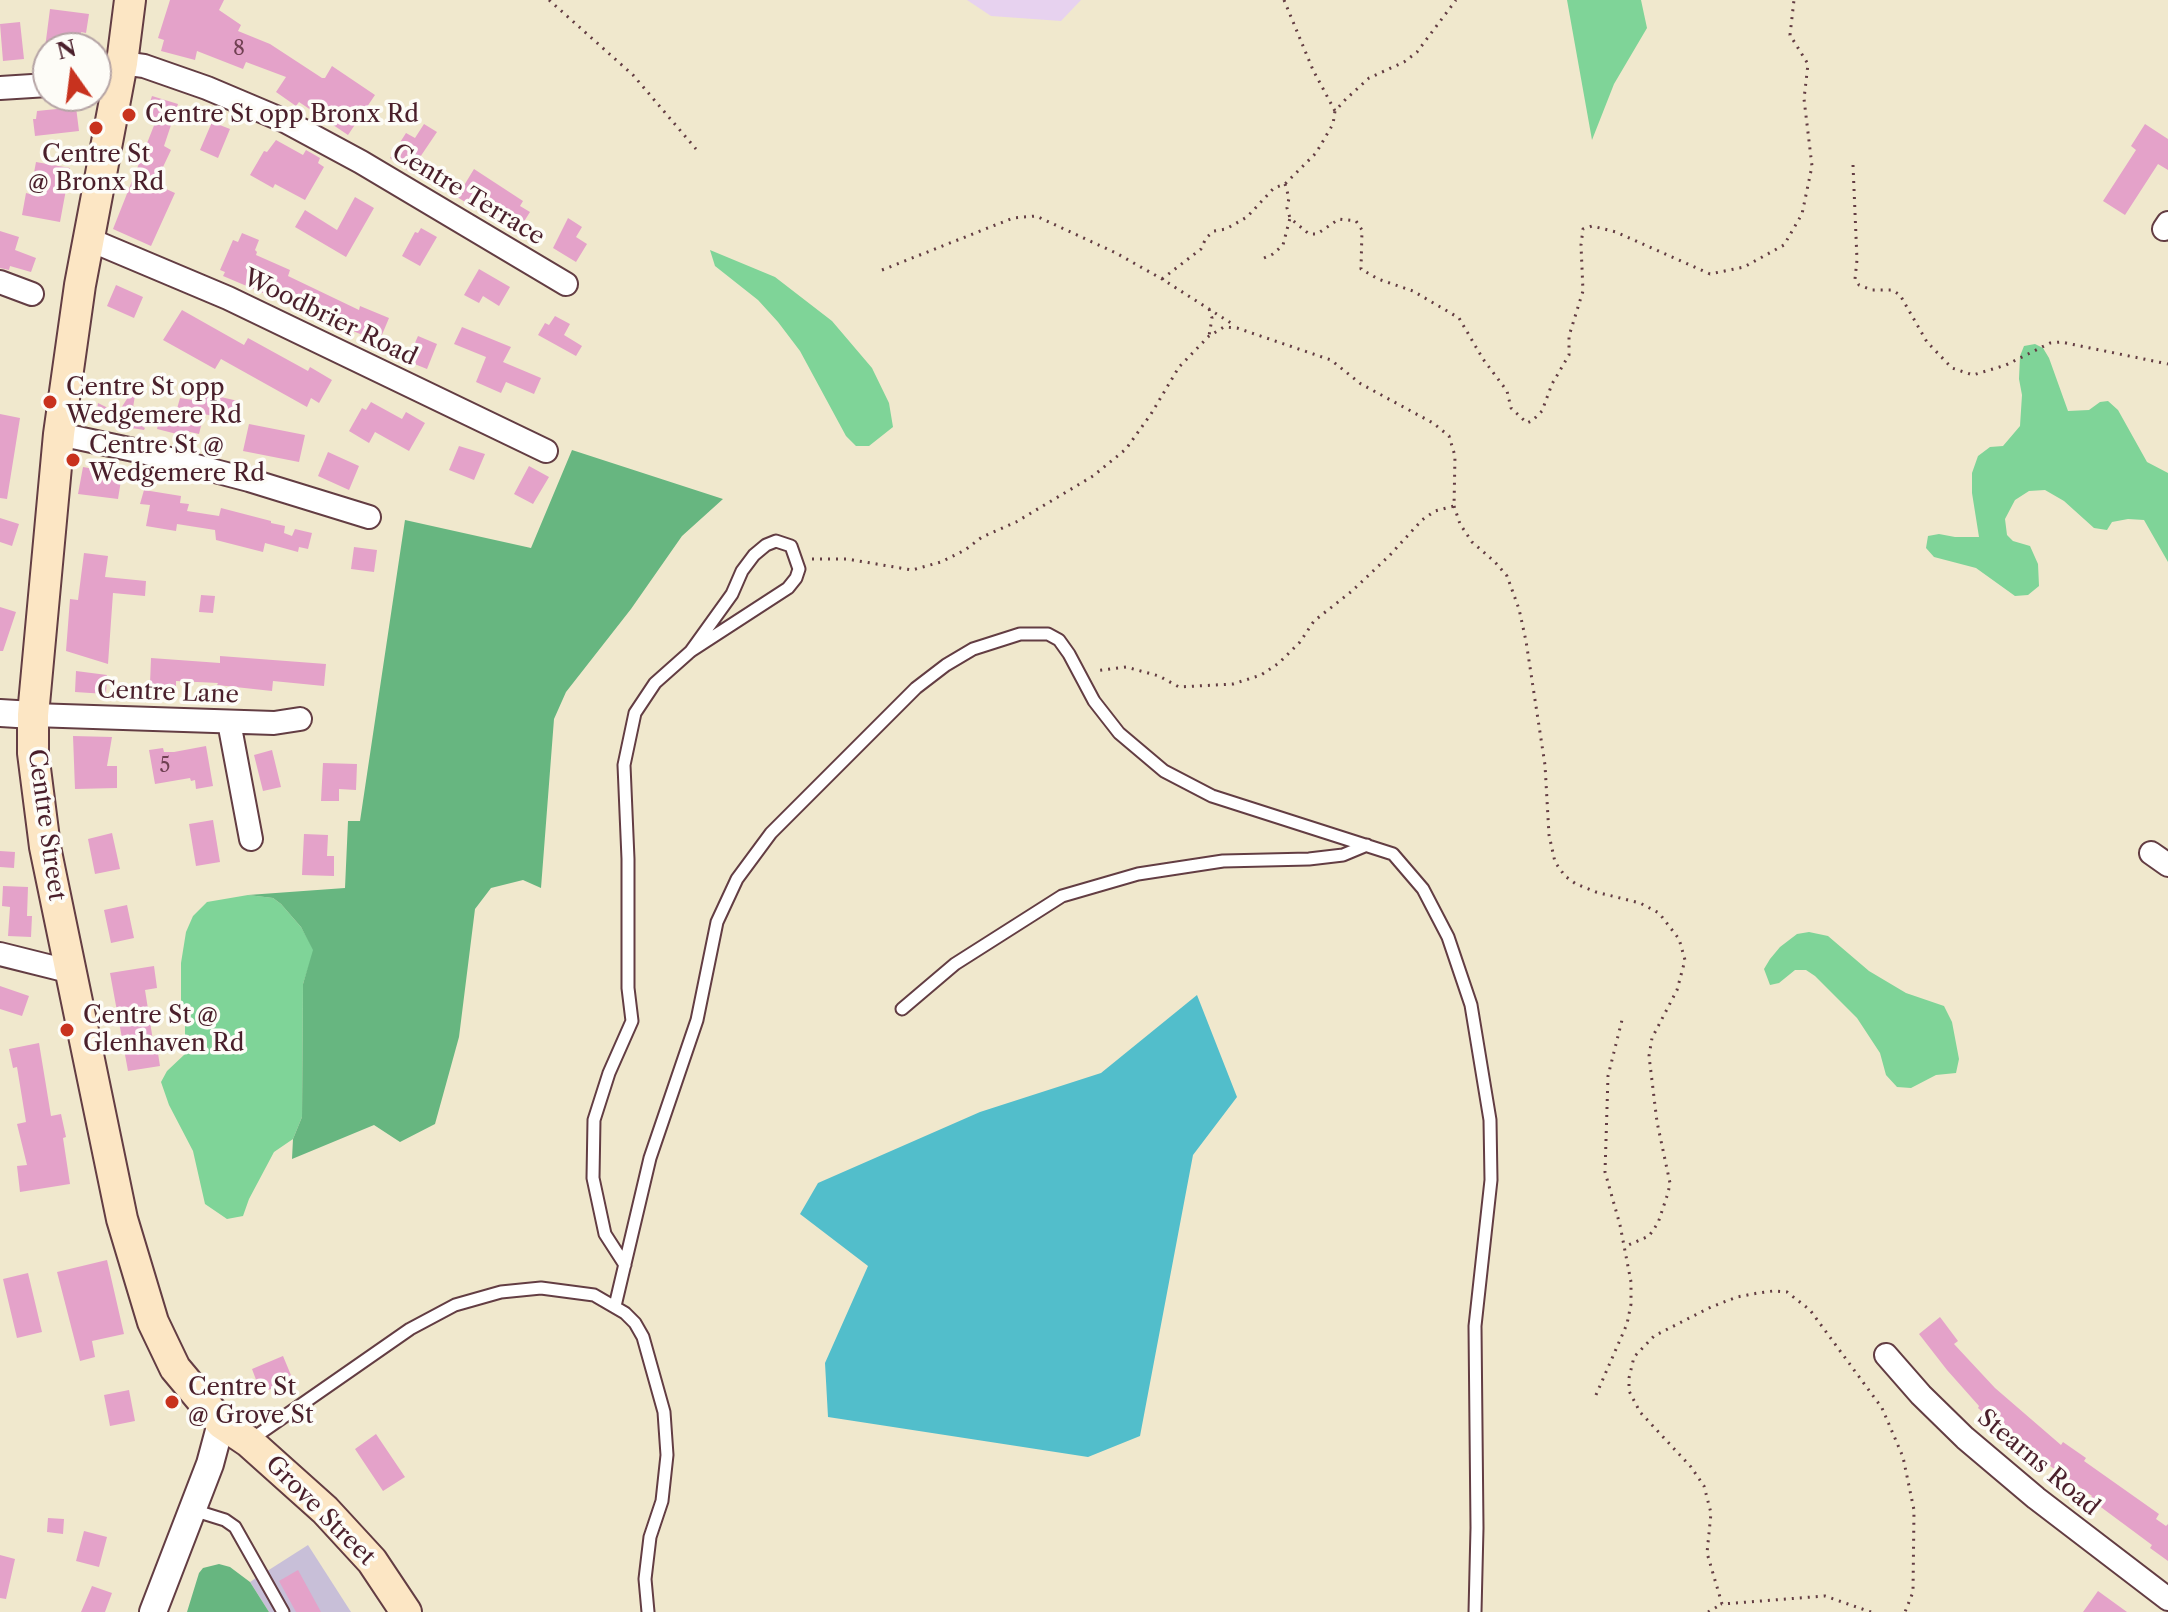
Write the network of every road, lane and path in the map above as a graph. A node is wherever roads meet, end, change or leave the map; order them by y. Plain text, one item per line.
1 (130, 0) edge
2 (549, 0) edge
3 (1284, 0) edge
4 (1456, 0) edge
5 (1794, 0) edge
6 (112, 75) edge
7 (32, 86) edge
8 (0, 88) edge
9 (1335, 111) junction
10 (107, 112) edge
11 (696, 149) dead end
12 (1853, 165) dead end
13 (1285, 184) junction
14 (1290, 218) junction
15 (88, 239) junction
16 (1264, 258) dead end
17 (882, 270) dead end
18 (1162, 279) junction
19 (0, 282) edge
20 (566, 284) dead end
21 (32, 294) dead end
22 (1207, 306) junction
23 (1237, 328) junction
24 (1209, 336) junction
25 (2168, 364) edge
26 (59, 434) junction
27 (546, 451) dead end
28 (1454, 506) junction
29 (369, 517) dead end
30 (797, 559) junction
31 (691, 651) junction
32 (1079, 672) junction
33 (0, 713) edge
34 (33, 715) junction
35 (300, 719) dead end
36 (229, 722) junction
37 (251, 839) dead end
38 (1367, 845) junction
39 (0, 954) edge
40 (72, 972) junction
41 (902, 1009) dead end
42 (1622, 1020) dead end
43 (1624, 1247) junction
44 (625, 1265) junction
45 (615, 1306) junction
46 (1886, 1355) dead end
47 (1596, 1395) dead end
48 (221, 1423) junction
49 (249, 1442) junction
50 (193, 1510) junction
51 (2168, 1599) edge
52 (1722, 1604) junction
53 (153, 1612) edge
54 (283, 1612) edge
55 (406, 1612) edge
56 (648, 1612) edge
57 (1475, 1612) edge
58 (1708, 1612) edge
59 (1871, 1612) edge
60 (1905, 1612) edge

1 - 6 main road, Centre Street
2 - 11 path
3 - 9 path
4 - 9 path
5 - 14 path
6 - 20 street, Centre Terrace
7 - 8 street
9 - 13 path
10 - 15 main road, Centre Street
12 - 25 path
13 - 14 path
13 - 18 path
14 - 16 path
15 - 26 main road, Centre Street
15 - 27 street, Woodbrier Road
17 - 18 path
18 - 22 path
19 - 21 street
22 - 23 path
22 - 24 path
23 - 24 path
23 - 28 path
24 - 30 path
26 - 29 street
26 - 34 main road, Centre Street
28 - 32 path
28 - 43 path
30 - 31 lane
30 - 31 lane
31 - 44 lane
32 - 38 lane
32 - 44 lane
33 - 34 street
34 - 36 street, Centre Lane
34 - 40 main road, Centre Street
35 - 36 street, Centre Lane
36 - 37 street
38 - 41 lane
38 - 57 lane
39 - 40 street
40 - 48 main road, Centre Street
42 - 43 path
43 - 47 path
44 - 45 lane
45 - 49 lane
45 - 56 lane
46 - 51 street, Stearns Road
48 - 49 main road, Grove Street
48 - 50 street
49 - 55 main road, Grove Street
50 - 53 street
50 - 54 lane
52 - 58 path
52 - 59 path
52 - 60 path

